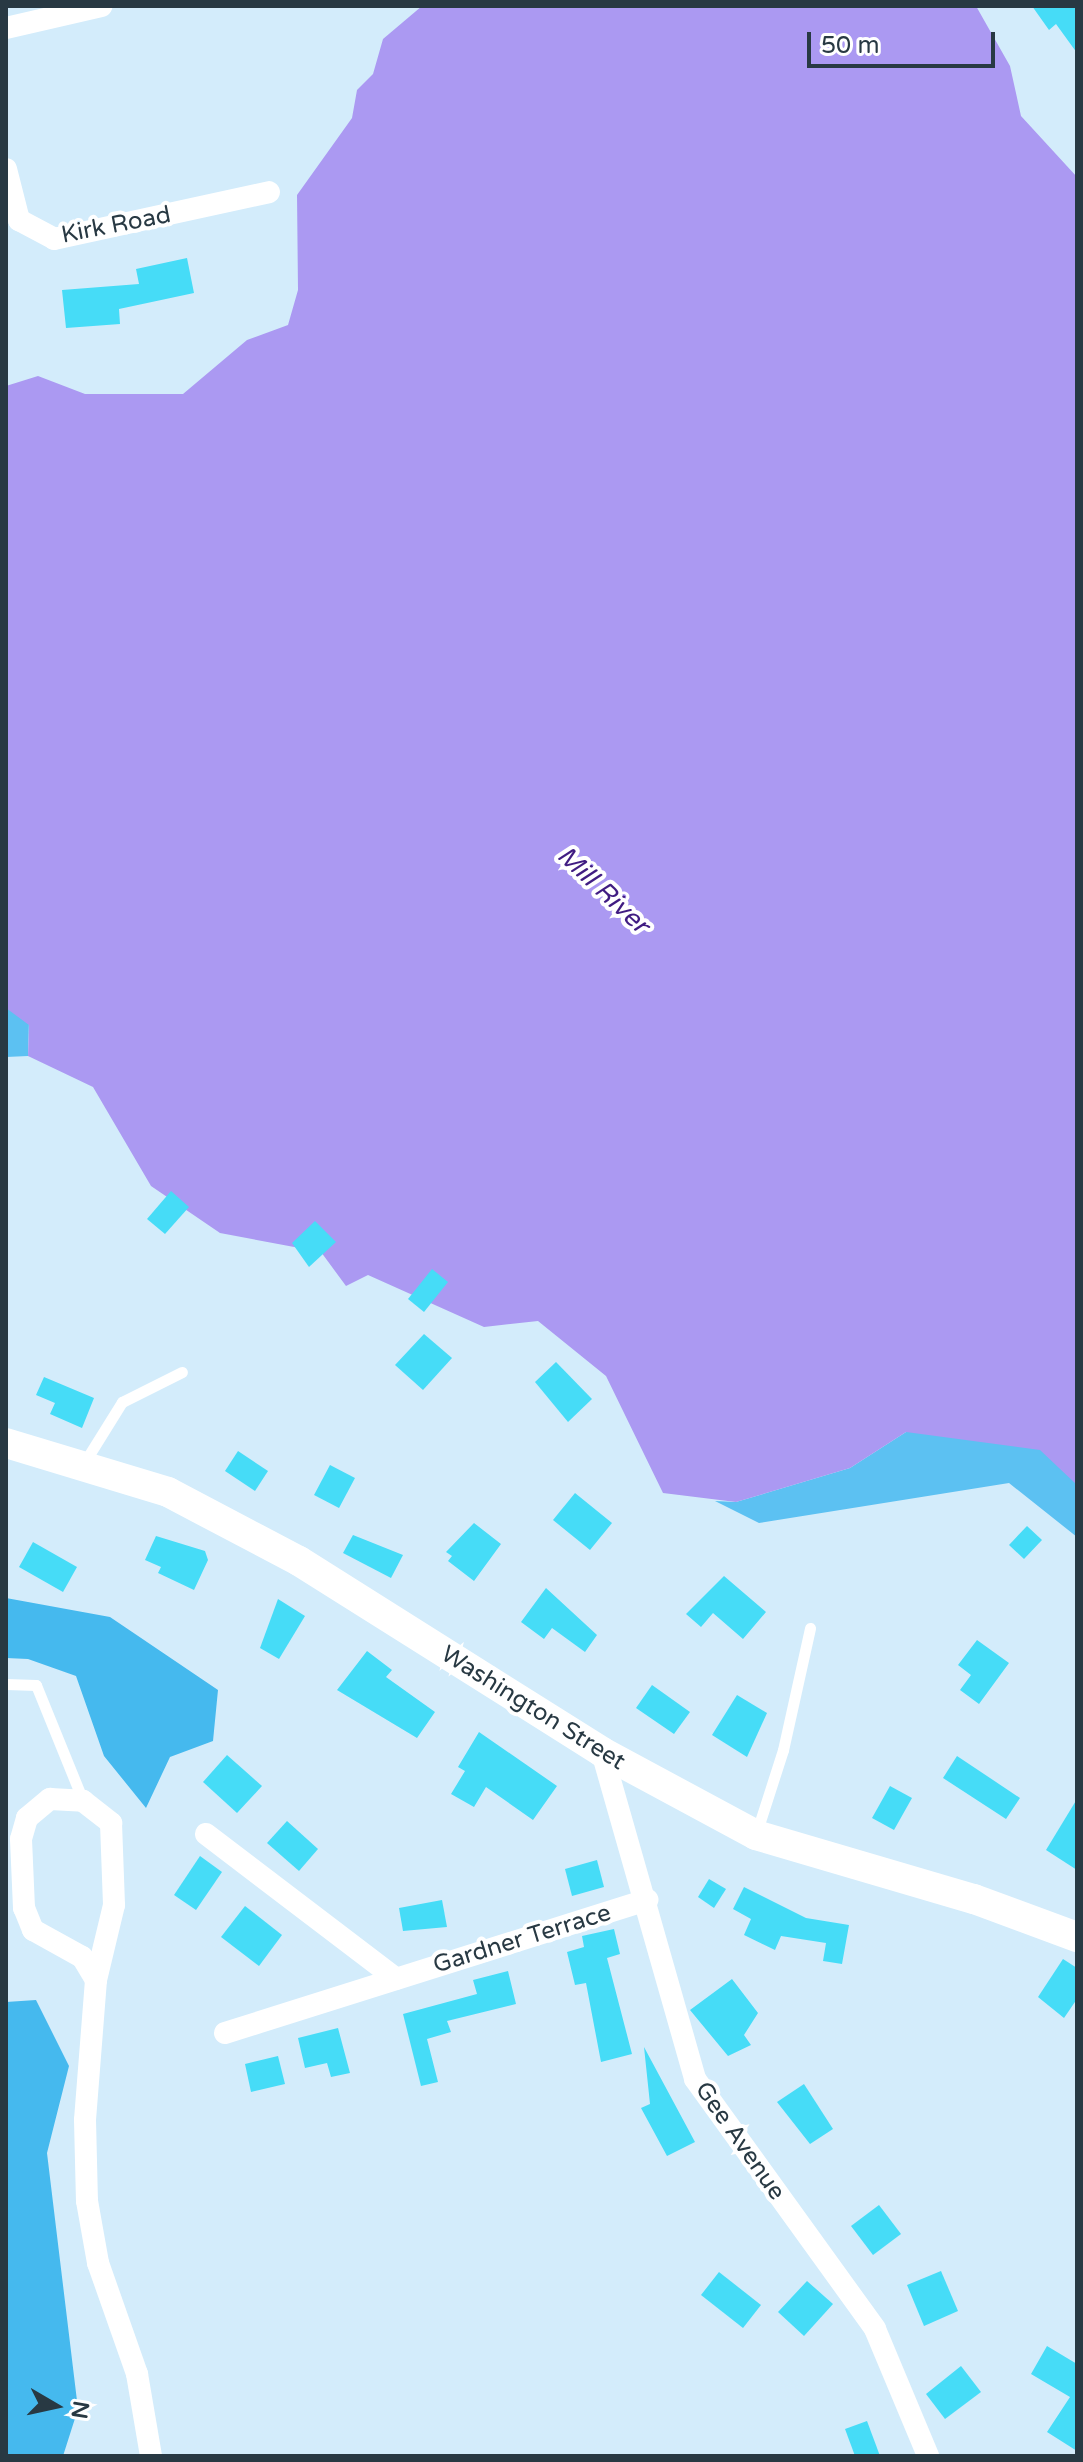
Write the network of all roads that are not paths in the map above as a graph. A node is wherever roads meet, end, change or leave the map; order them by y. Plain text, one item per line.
1 (101, 6) edge
2 (6, 28) edge
3 (6, 169) edge
4 (269, 192) dead end
5 (182, 1372) dead end
6 (6, 1443) edge
7 (84, 1464) junction
8 (810, 1628) dead end
9 (6, 1684) edge
10 (602, 1752) junction
11 (83, 1801) junction
12 (206, 1834) dead end
13 (756, 1835) junction
14 (648, 1900) junction
15 (1077, 1937) edge
16 (396, 1979) junction
17 (96, 1980) junction
18 (225, 2033) dead end
19 (151, 2456) edge
20 (928, 2456) edge

1 - 2 street
3 - 4 street, Kirk Road
5 - 7 lane
6 - 7 main road, Washington Street
7 - 10 main road, Washington Street
8 - 13 lane
9 - 11 lane
10 - 13 main road, Washington Street
10 - 14 street, Gee Avenue
11 - 17 street
11 - 17 street
12 - 16 street
13 - 15 main road, Washington Street
14 - 16 street, Gardner Terrace
14 - 20 street, Gee Avenue
16 - 18 street, Gardner Terrace
17 - 19 street

